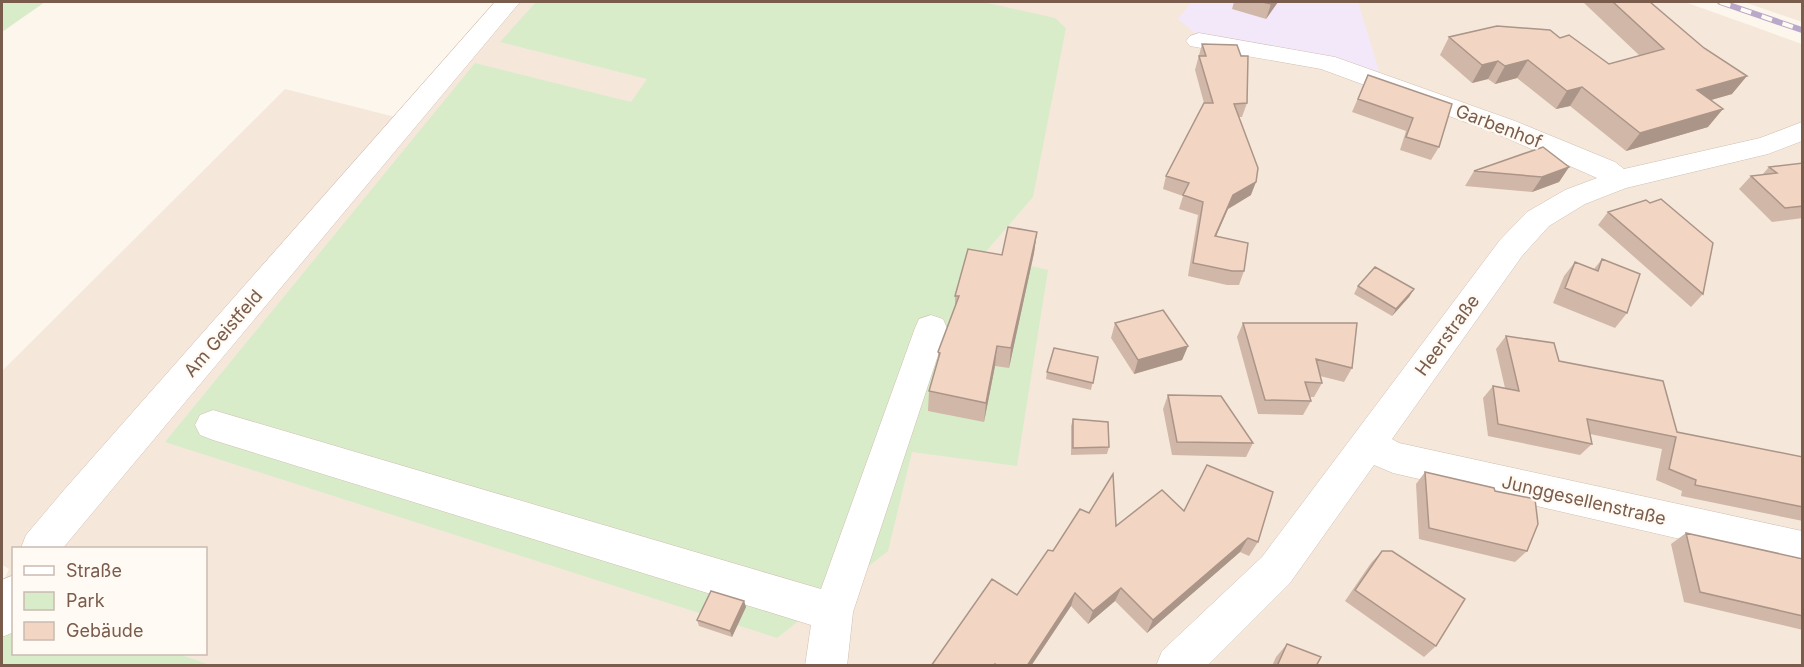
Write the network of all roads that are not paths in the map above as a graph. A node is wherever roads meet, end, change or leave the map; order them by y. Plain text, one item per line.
1 (508, 2) edge
2 (1199, 41) dead end
3 (1803, 131) edge
4 (1619, 180) junction
5 (931, 328) dead end
6 (213, 425) dead end
7 (1367, 444) junction
8 (42, 547) edge
9 (1803, 549) edge
10 (12, 598) edge
11 (833, 612) junction
12 (2, 617) edge
13 (826, 666) edge
14 (1177, 666) edge

1 - 8 street, Am Geistfeld
2 - 4 street, Garbenhof
3 - 4 street, Heerstraße
4 - 7 street, Heerstraße
5 - 11 street
6 - 11 street
7 - 9 street, Junggesellenstraße
7 - 14 street, Heerstraße
10 - 12 street
11 - 13 street

